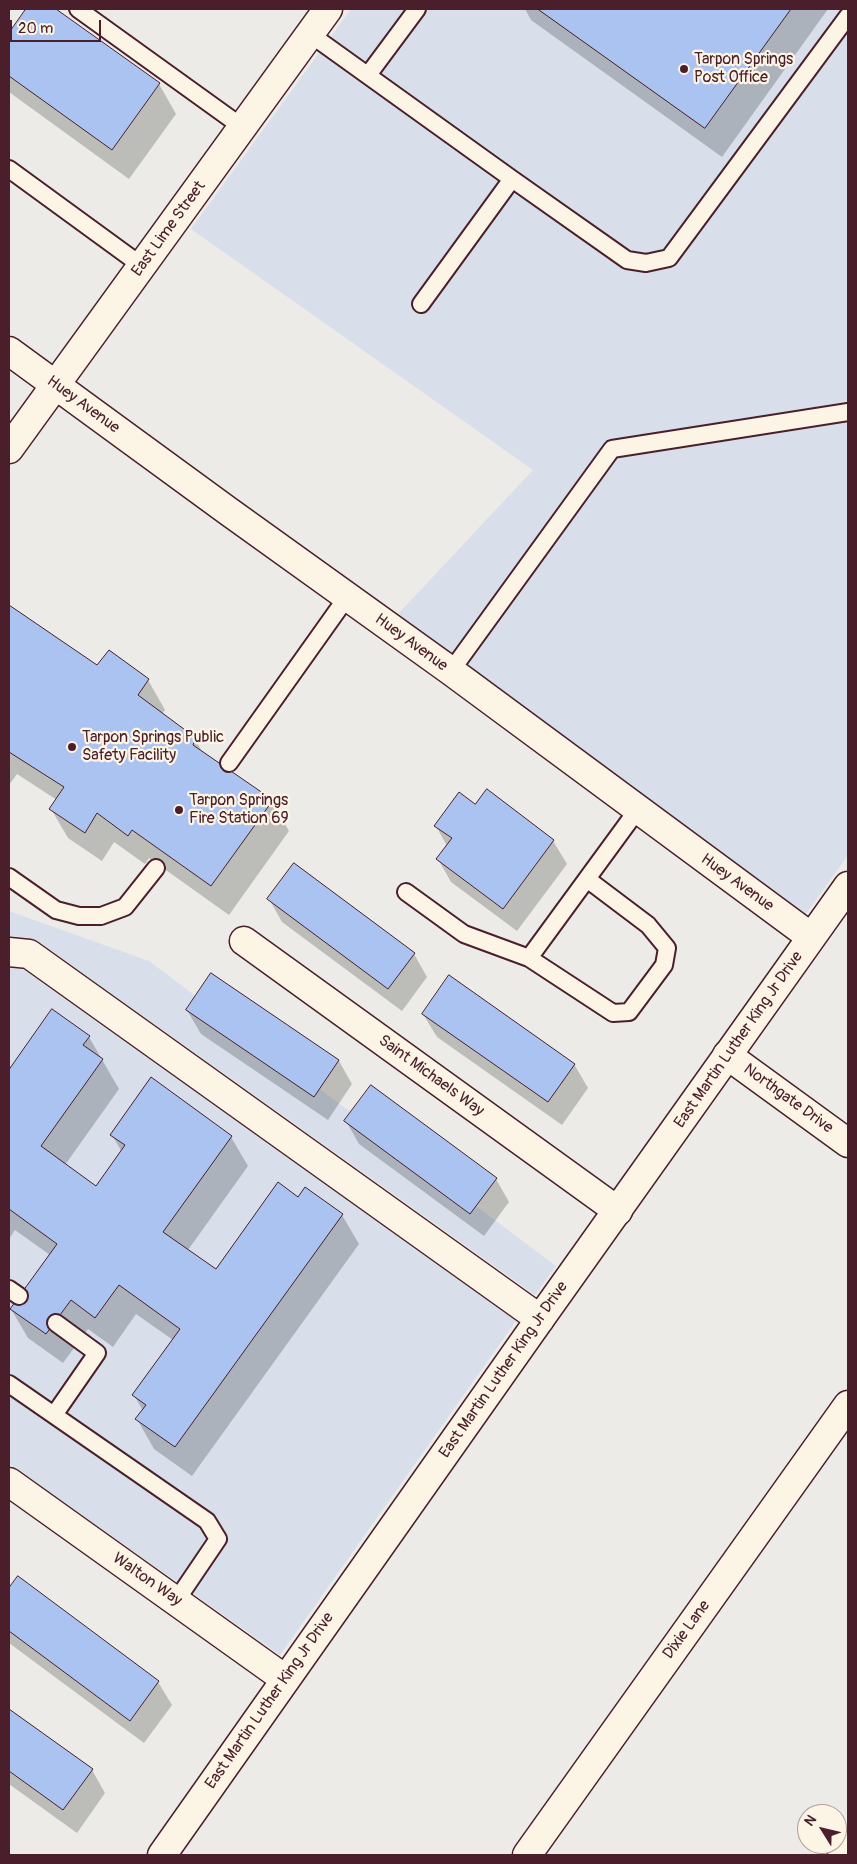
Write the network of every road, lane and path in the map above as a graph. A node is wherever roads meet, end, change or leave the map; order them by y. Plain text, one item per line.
1 (78, 9) edge
2 (328, 9) edge
3 (417, 9) edge
4 (848, 16) edge
5 (310, 34) junction
6 (368, 75) junction
7 (242, 127) junction
8 (9, 169) edge
9 (512, 180) junction
10 (142, 266) junction
11 (421, 304) dead end
12 (9, 351) edge
13 (56, 384) junction
14 (848, 412) edge
15 (9, 450) edge
16 (347, 597) junction
17 (451, 671) junction
18 (229, 763) dead end
19 (638, 810) junction
20 (156, 868) dead end
21 (9, 877) edge
22 (587, 879) junction
23 (848, 886) edge
24 (406, 892) dead end
25 (811, 937) junction
26 (244, 941) dead end
27 (9, 952) edge
28 (529, 958) junction
29 (728, 1055) junction
30 (848, 1143) edge
31 (618, 1211) junction
32 (540, 1318) junction
33 (56, 1323) dead end
34 (9, 1384) edge
35 (848, 1405) edge
36 (54, 1415) junction
37 (10, 1485) edge
38 (176, 1601) junction
39 (286, 1679) junction
40 (848, 1846) edge
41 (162, 1855) edge
42 (527, 1855) edge
43 (842, 1855) edge

1 - 7 lane
2 - 5 street, East Lime Street
3 - 6 lane
4 - 9 lane
5 - 6 lane
5 - 7 street, East Lime Street
6 - 9 lane
7 - 10 street, East Lime Street
8 - 10 lane
9 - 11 lane
10 - 13 street, East Lime Street
12 - 13 street, Huey Avenue
13 - 15 street, East Lime Street
13 - 16 street, Huey Avenue
14 - 17 lane
16 - 17 street, Huey Avenue
16 - 18 lane
17 - 19 street, Huey Avenue
19 - 22 lane
19 - 25 street, Huey Avenue
20 - 21 lane
22 - 28 lane
22 - 28 lane
23 - 25 street, East Martin Luther King Jr Drive
24 - 28 lane
25 - 29 street, East Martin Luther King Jr Drive
26 - 31 street, Saint Michaels Way
27 - 32 street
29 - 30 street, Northgate Drive
29 - 31 street, East Martin Luther King Jr Drive
31 - 32 street, East Martin Luther King Jr Drive
32 - 39 street, East Martin Luther King Jr Drive
33 - 36 lane
34 - 36 lane
35 - 42 street, Dixie Lane
36 - 38 lane
37 - 38 street, Walton Way
38 - 39 street, Walton Way
39 - 41 street, East Martin Luther King Jr Drive
40 - 43 street

